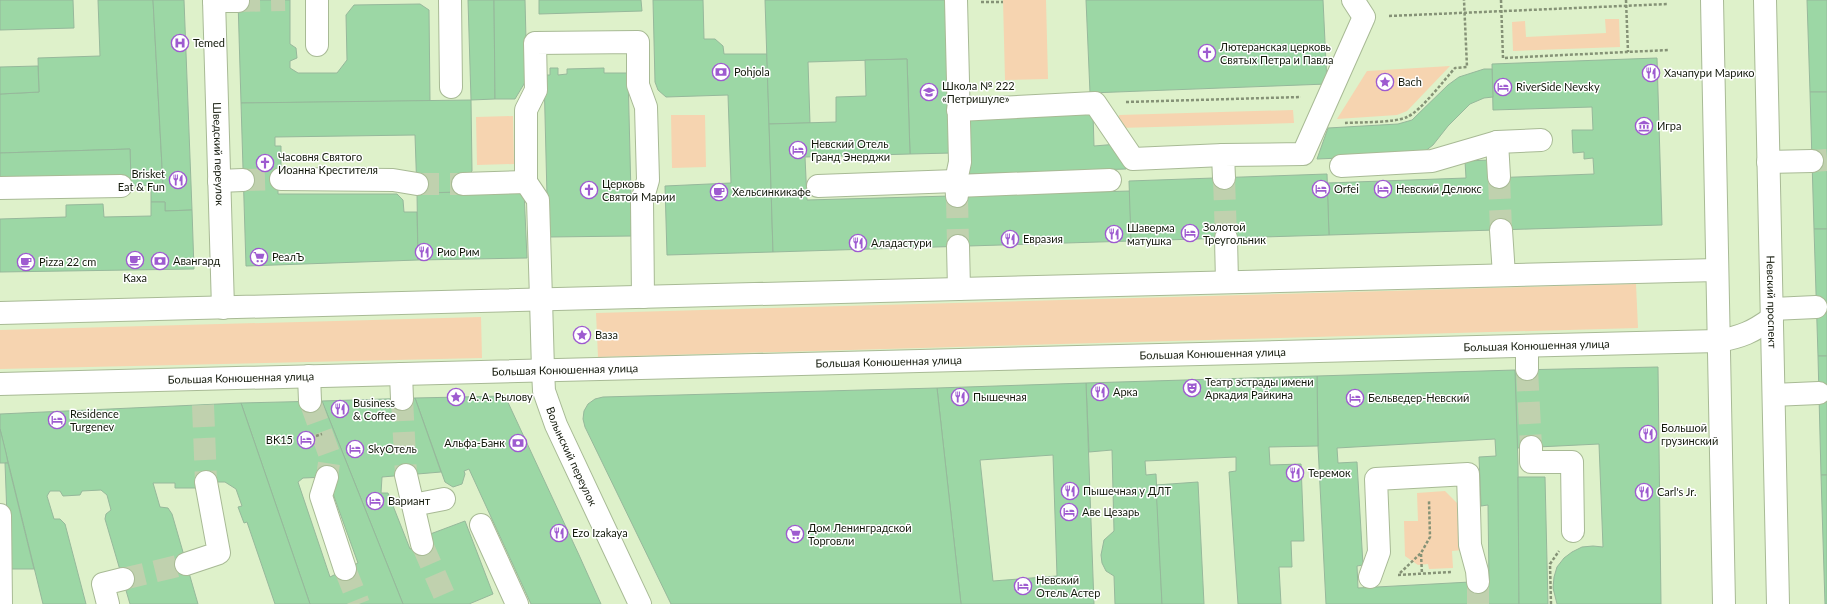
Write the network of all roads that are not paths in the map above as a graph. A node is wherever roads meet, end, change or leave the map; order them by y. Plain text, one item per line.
1 (317, 0) edge
2 (450, 0) edge
3 (956, 0) edge
4 (1712, 0) edge
5 (1765, 0) edge
6 (214, 1) edge
7 (238, 1) edge
8 (1359, 8) edge
9 (318, 45) dead end
10 (451, 86) dead end
11 (958, 110) junction
12 (1541, 140) dead end
13 (1497, 142) junction
14 (1223, 156) junction
15 (1812, 161) tunnel mouth
16 (1768, 162) junction
17 (1340, 166) dead end
18 (1224, 178) tunnel mouth
19 (1499, 178) tunnel mouth
20 (281, 179) tunnel mouth
21 (243, 180) tunnel mouth
22 (1110, 180) dead end
23 (219, 181) junction
24 (526, 182) junction
25 (417, 184) tunnel mouth
26 (463, 184) tunnel mouth
27 (121, 186) dead end
28 (818, 186) dead end
29 (0, 188) edge
30 (956, 188) junction
31 (1501, 230) tunnel mouth
32 (1226, 238) tunnel mouth
33 (958, 246) tunnel mouth
34 (1717, 270) junction
35 (1504, 275) junction
36 (1227, 282) junction
37 (959, 289) junction
38 (644, 297) junction
39 (541, 299) junction
40 (1816, 307) dead end
41 (223, 308) junction
42 (0, 313) edge
43 (1772, 314) junction
44 (1718, 341) junction
45 (1527, 346) junction
46 (1527, 369) tunnel mouth
47 (543, 370) junction
48 (401, 374) junction
49 (309, 376) junction
50 (0, 384) edge
51 (1819, 393) dead end
52 (1774, 395) junction
53 (402, 399) tunnel mouth
54 (310, 401) tunnel mouth
55 (1531, 447) tunnel mouth
56 (406, 475) tunnel mouth
57 (327, 477) tunnel mouth
58 (206, 482) tunnel mouth
59 (444, 499) dead end
60 (413, 505) junction
61 (0, 515) edge
62 (481, 525) dead end
63 (1573, 531) road end
64 (422, 544) tunnel mouth
65 (186, 564) tunnel mouth
66 (345, 569) tunnel mouth
67 (1477, 576) tunnel mouth
68 (1370, 577) dead end
69 (123, 579) tunnel mouth
70 (1, 604) edge
71 (108, 604) edge
72 (517, 604) edge
73 (640, 604) edge
74 (1724, 604) edge
75 (1778, 604) edge

1 - 9 main road
2 - 10 main road
3 - 11 main road
4 - 34 main road
5 - 16 main road, Невский проспект
6 - 7 main road
6 - 23 main road, Шведский переулок
8 - 14 main road
11 - 14 main road
11 - 30 main road
12 - 13 main road
13 - 17 main road
13 - 19 main road
14 - 18 main road
15 - 16 main road
16 - 43 main road, Невский проспект
20 - 25 main road
21 - 23 main road
22 - 30 main road
23 - 41 main road, Шведский переулок
24 - 26 main road
24 - 38 main road
24 - 39 main road, Волынский переулок
27 - 29 main road
28 - 30 main road
31 - 35 main road
32 - 36 main road
33 - 37 main road
34 - 35 main road
34 - 44 main road
35 - 36 main road
36 - 37 main road
37 - 38 main road
38 - 39 main road
39 - 41 main road
39 - 47 main road, Волынский переулок
40 - 43 main road
41 - 42 main road
43 - 44 main road, Большая Конюшенная улица
43 - 52 main road, Невский проспект
44 - 45 main road, Большая Конюшенная улица
44 - 74 main road
45 - 46 main road
45 - 47 main road, Большая Конюшенная улица
47 - 48 main road, Большая Конюшенная улица
47 - 73 main road, Волынский переулок
48 - 49 main road, Большая Конюшенная улица
48 - 53 main road
49 - 50 main road, Большая Конюшенная улица
49 - 54 main road
51 - 52 main road
52 - 75 main road, Невский проспект
55 - 63 main road
56 - 60 main road
57 - 66 main road
58 - 65 main road
59 - 60 main road
60 - 64 main road
61 - 70 main road
62 - 72 main road
67 - 68 main road
69 - 71 main road

